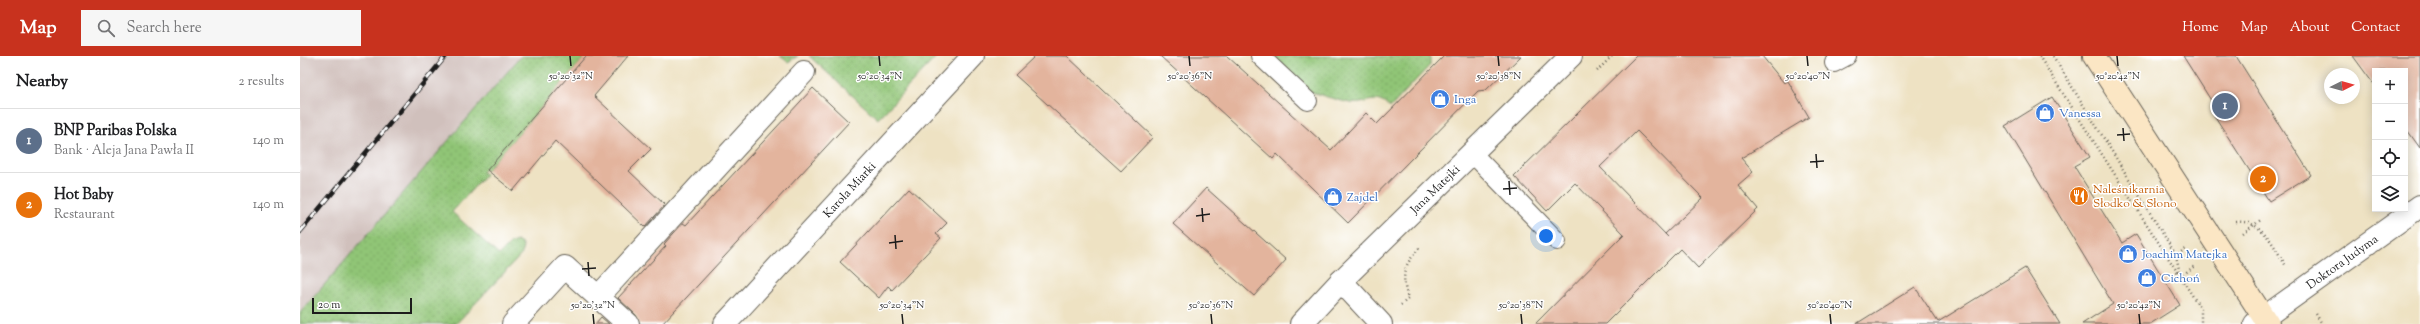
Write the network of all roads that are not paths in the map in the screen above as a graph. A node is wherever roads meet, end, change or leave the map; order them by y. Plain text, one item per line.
1 (973, 56) edge
2 (1260, 56) edge
3 (1571, 56) edge
4 (2094, 56) edge
5 (804, 72) dead end
6 (1308, 101) dead end
7 (1472, 153) junction
8 (2420, 206) edge
9 (1557, 241) dead end
10 (1341, 280) junction
11 (598, 297) junction
12 (2262, 322) edge
13 (513, 324) edge
14 (628, 324) edge
15 (726, 324) edge
16 (1301, 324) edge
17 (1381, 324) edge

1 - 15 street, Karola Miarki
2 - 6 lane
3 - 7 street, Jana Matejki
4 - 12 main road
5 - 11 street
7 - 9 lane
7 - 10 street, Jana Matejki
8 - 12 street, Doktora Judyma
10 - 16 street, Jana Matejki
10 - 17 street
11 - 13 street
11 - 14 street

